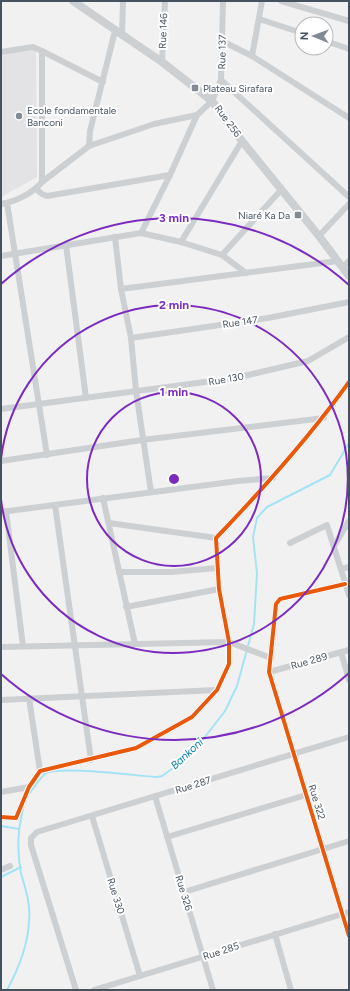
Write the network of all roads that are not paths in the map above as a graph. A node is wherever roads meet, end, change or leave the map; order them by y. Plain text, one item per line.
1 (73, 1) edge
2 (122, 1) edge
3 (165, 1) edge
4 (223, 1) edge
5 (262, 1) edge
6 (281, 1) edge
7 (259, 19) junction
8 (349, 21) edge
9 (294, 30) edge
10 (115, 31) junction
11 (122, 36) junction
12 (222, 41) junction
13 (334, 44) edge
14 (349, 49) edge
15 (42, 51) junction
16 (1, 52) edge
17 (252, 56) junction
18 (162, 62) junction
19 (221, 80) junction
20 (103, 82) junction
21 (212, 101) junction
22 (197, 114) junction
23 (349, 118) edge
24 (242, 141) junction
25 (89, 146) junction
26 (170, 175) junction
27 (42, 182) junction
28 (36, 188) junction
29 (282, 190) junction
30 (349, 197) edge
31 (4, 204) edge
32 (349, 204) edge
33 (141, 233) junction
34 (320, 236) junction
35 (115, 238) junction
36 (181, 242) junction
37 (66, 245) junction
38 (15, 253) junction
39 (222, 255) junction
40 (1, 256) edge
41 (349, 261) edge
42 (341, 264) junction
43 (246, 273) junction
44 (349, 276) edge
45 (121, 289) junction
46 (349, 302) edge
47 (349, 337) edge
48 (131, 338) junction
49 (349, 382) edge
50 (136, 391) junction
51 (86, 398) junction
52 (38, 404) junction
53 (1, 408) edge
54 (324, 418) junction
55 (142, 440) junction
56 (47, 455) junction
57 (1, 461) edge
58 (273, 478) junction
59 (152, 492) junction
60 (103, 498) junction
61 (55, 505) junction
62 (4, 512) edge
63 (349, 521) edge
64 (108, 523) junction
65 (216, 538) junction
66 (290, 542) dead end
67 (334, 546) junction
68 (349, 567) edge
69 (217, 568) junction
70 (341, 569) junction
71 (119, 572) junction
72 (346, 584) junction
73 (219, 589) junction
74 (349, 595) edge
75 (126, 607) junction
76 (229, 642) junction
77 (135, 644) junction
78 (23, 646) junction
79 (75, 646) junction
80 (1, 647) edge
81 (349, 650) edge
82 (340, 652) junction
83 (271, 658) junction
84 (269, 672) junction
85 (349, 680) edge
86 (217, 690) junction
87 (82, 697) junction
88 (29, 698) junction
89 (1, 700) edge
90 (349, 737) edge
91 (294, 754) junction
92 (91, 760) junction
93 (40, 771) junction
94 (29, 787) junction
95 (1, 792) edge
96 (306, 795) junction
97 (155, 796) junction
98 (92, 816) junction
99 (1, 817) edge
100 (168, 837) junction
101 (349, 841) edge
102 (323, 849) junction
103 (10, 866) dead end
104 (1, 870) edge
105 (184, 892) junction
106 (349, 912) edge
107 (342, 914) junction
108 (275, 934) junction
109 (349, 936) edge
110 (203, 957) junction
111 (140, 976) junction
112 (76, 990) edge
113 (94, 990) edge
114 (213, 990) edge
115 (291, 990) edge

1 - 10 street, Rue 256
2 - 11 street
3 - 18 street, Rue 146
4 - 12 street, Rue 137
5 - 7 street
6 - 8 street
7 - 9 street
7 - 17 street
10 - 11 street, Rue 256
10 - 20 street
11 - 18 street, Rue 256
12 - 17 street
12 - 19 street, Rue 137
13 - 14 street
15 - 16 street
15 - 20 street
15 - 27 street
17 - 23 street
18 - 21 street, Rue 256
19 - 21 street, Rue 137
19 - 30 street
20 - 25 street
21 - 22 street
21 - 24 street, Rue 256
22 - 25 street
22 - 26 street
24 - 29 street, Rue 256
24 - 36 street
25 - 27 street
26 - 28 street
26 - 33 street
27 - 28 street
28 - 31 street
29 - 34 street, Rue 256
29 - 39 street
31 - 38 street
32 - 34 street
33 - 35 street
33 - 36 street
34 - 42 street, Rue 256
35 - 37 street
35 - 45 street
36 - 39 street
37 - 38 street
37 - 51 street
38 - 40 street
38 - 52 street
39 - 43 street
41 - 42 street
42 - 43 street
42 - 44 street, Rue 256
43 - 45 street
45 - 48 street
46 - 48 street, Rue 147
47 - 50 street, Rue 130
48 - 50 street
49 - 54 street
50 - 51 street, Rue 130
50 - 55 street
51 - 52 street, Rue 130
52 - 53 street, Rue 130
52 - 56 street
54 - 55 street
54 - 58 street
55 - 56 street
55 - 59 street
56 - 57 street
58 - 59 street
58 - 65 street
59 - 60 street
60 - 61 street
60 - 64 street
61 - 62 street
61 - 79 street
62 - 78 street
63 - 67 street
64 - 65 street
64 - 71 street
65 - 69 street
66 - 67 street
67 - 70 street
68 - 70 street
69 - 71 street
69 - 73 street
70 - 72 street
71 - 75 street
72 - 74 street
72 - 83 street
73 - 75 street
73 - 76 street
75 - 77 street
76 - 77 street
76 - 83 street
76 - 86 street
77 - 79 street
78 - 79 street
78 - 80 street
79 - 87 street
81 - 82 street, Rue 289
82 - 84 street, Rue 289
82 - 85 street
83 - 84 street
84 - 91 street, Rue 322
86 - 87 street
86 - 92 street
87 - 88 street
87 - 92 street
88 - 89 street
88 - 93 street
90 - 91 street, Rue 287
91 - 96 street, Rue 322
91 - 97 street, Rue 287
92 - 93 street
93 - 94 street
94 - 95 street
94 - 99 street
96 - 100 street
96 - 102 street, Rue 322
97 - 98 street, Rue 287
97 - 100 street, Rue 326
98 - 111 street, Rue 330
98 - 112 street, Rue 287
100 - 105 street, Rue 326
101 - 102 street
102 - 105 street
102 - 107 street, Rue 322
103 - 104 street
105 - 110 street, Rue 326
106 - 107 street, Rue 285
107 - 108 street, Rue 285
107 - 109 street, Rue 322
108 - 110 street, Rue 285
108 - 115 street
110 - 111 street, Rue 285
110 - 114 street, Rue 326
111 - 113 street, Rue 285

